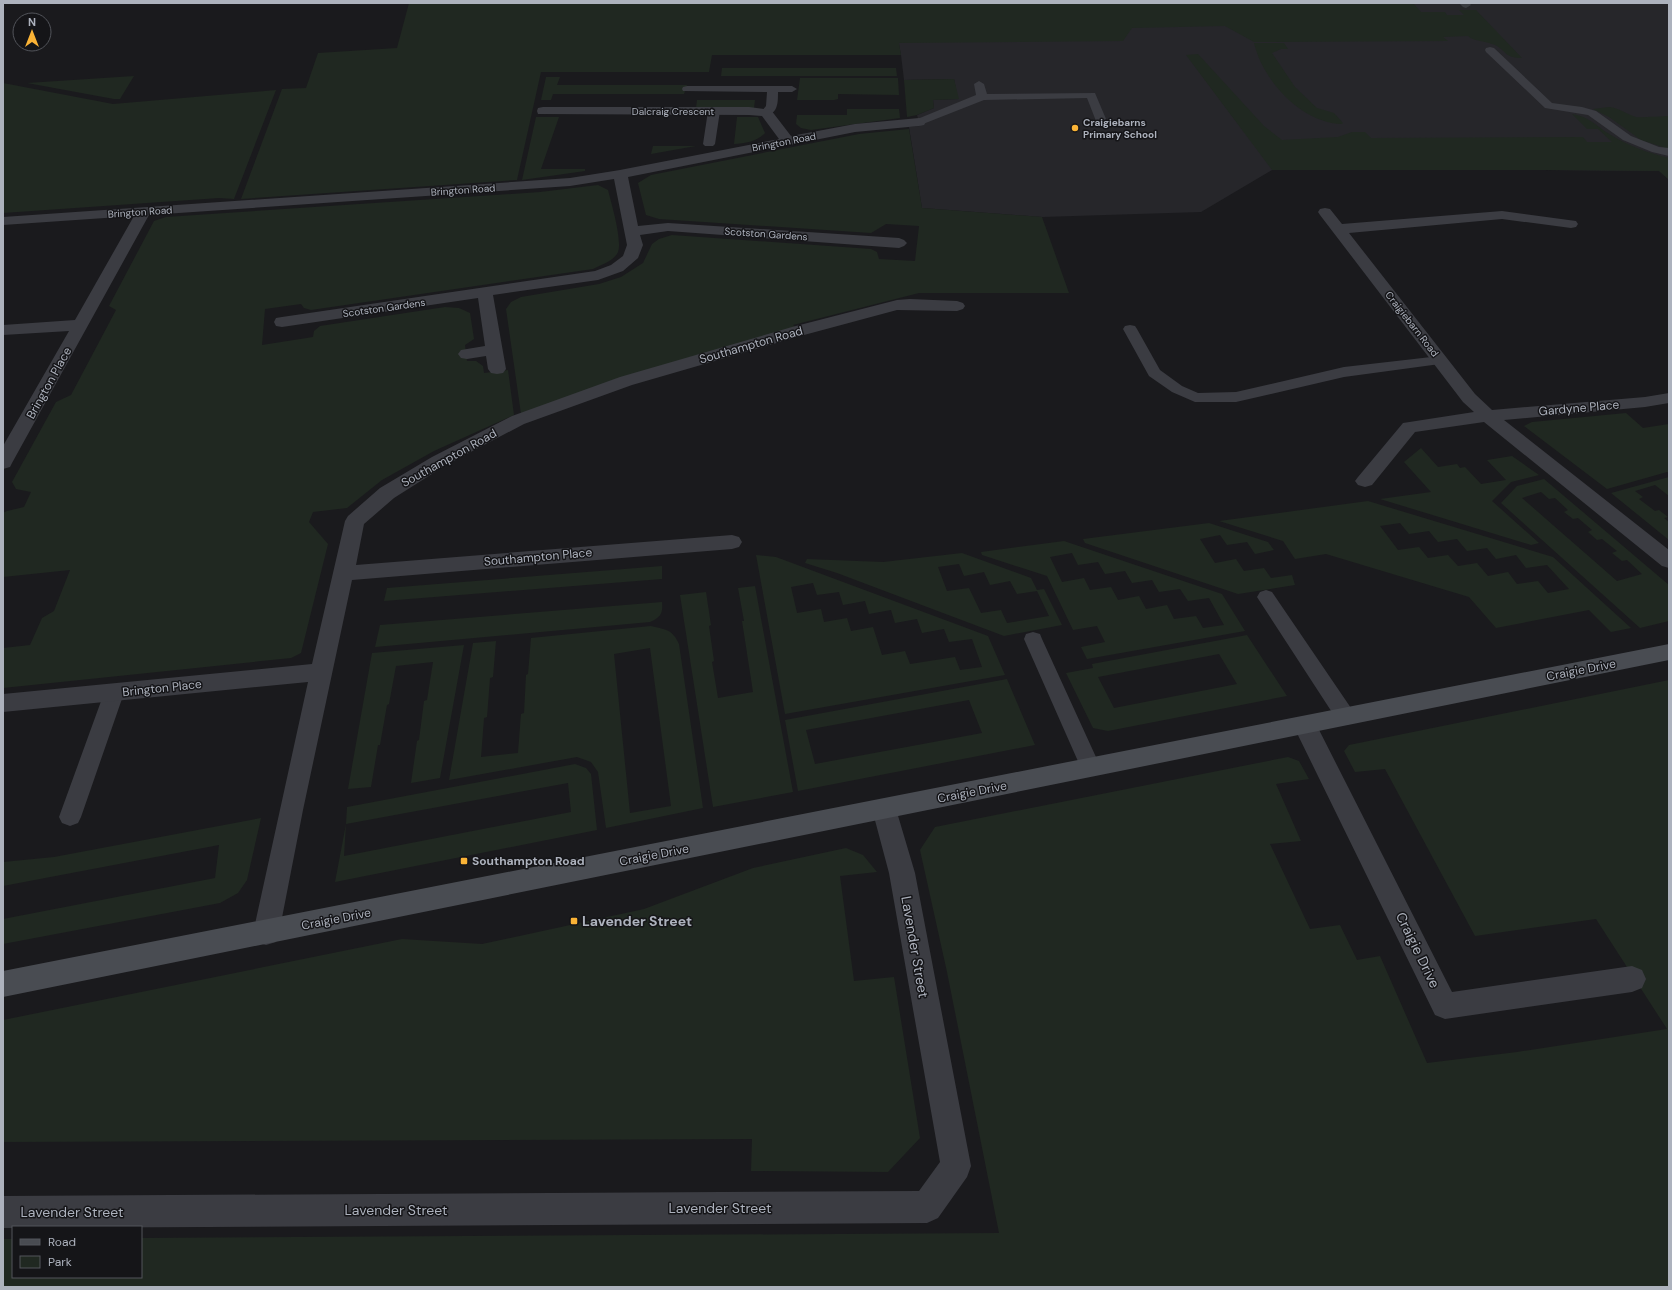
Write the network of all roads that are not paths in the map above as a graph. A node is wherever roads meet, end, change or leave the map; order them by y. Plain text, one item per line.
1 (1490, 50) dead end
2 (979, 84) dead end
3 (687, 89) dead end
4 (773, 89) junction
5 (792, 89) dead end
6 (982, 97) junction
7 (543, 111) dead end
8 (714, 111) junction
9 (766, 113) junction
10 (1100, 119) dead end
11 (920, 122) joint
12 (788, 141) junction
13 (709, 144) dead end
14 (1669, 152) edge
15 (620, 174) junction
16 (144, 212) junction
17 (1325, 212) dead end
18 (3, 222) edge
19 (1571, 224) dead end
20 (1339, 229) junction
21 (633, 231) junction
22 (899, 243) dead end
23 (485, 293) junction
24 (957, 306) dead end
25 (282, 322) dead end
26 (81, 325) junction
27 (1130, 329) dead end
28 (3, 330) edge
29 (494, 350) junction
30 (467, 354) dead end
31 (1440, 360) junction
32 (497, 369) dead end
33 (1669, 398) edge
34 (1488, 416) junction
35 (3, 462) edge
36 (1366, 481) dead end
37 (732, 542) dead end
38 (1669, 561) edge
39 (343, 573) junction
40 (1266, 597) dead end
41 (1033, 639) dead end
42 (1669, 652) edge
43 (322, 672) junction
44 (114, 693) junction
45 (3, 703) edge
46 (1346, 717) junction
47 (1305, 725) junction
48 (1091, 768) junction
49 (884, 809) junction
50 (70, 816) dead end
51 (266, 933) junction
52 (1632, 979) dead end
53 (3, 984) edge
54 (3, 1212) edge

1 - 14 lane
2 - 6 lane
3 - 4 lane
4 - 5 lane
4 - 9 lane
6 - 10 lane
6 - 11 lane
7 - 8 street, Dalcraig Crescent
8 - 9 street, Dalcraig Crescent
8 - 13 lane
9 - 12 street
11 - 12 street, Brington Road
12 - 15 street, Brington Road
15 - 16 street, Brington Road
15 - 21 street, Scotston Gardens
16 - 18 street, Brington Road
16 - 26 street, Brington Place
17 - 20 street, Craigiebarn Road
19 - 20 street
20 - 31 street, Craigiebarn Road
21 - 22 street, Scotston Gardens
21 - 23 street, Scotston Gardens
23 - 25 street, Scotston Gardens
23 - 29 street
24 - 39 street, Southampton Road
26 - 28 street
26 - 35 street, Brington Place
27 - 31 lane
29 - 30 street
29 - 32 street
31 - 34 street, Craigiebarn Road
33 - 34 street, Gardyne Place
34 - 36 street
34 - 38 street, Craigiebarn Road
37 - 39 street, Southampton Place
39 - 43 street, Southampton Road
40 - 46 lane
41 - 48 lane
42 - 46 street, Craigie Drive
43 - 44 street, Brington Place
43 - 51 street, Southampton Road
44 - 45 street, Brington Place
44 - 50 lane
46 - 47 street, Craigie Drive
47 - 48 street, Craigie Drive
47 - 52 street, Craigie Drive
48 - 49 street, Craigie Drive
49 - 51 street, Craigie Drive
49 - 54 street, Lavender Street
51 - 53 street, Craigie Drive

